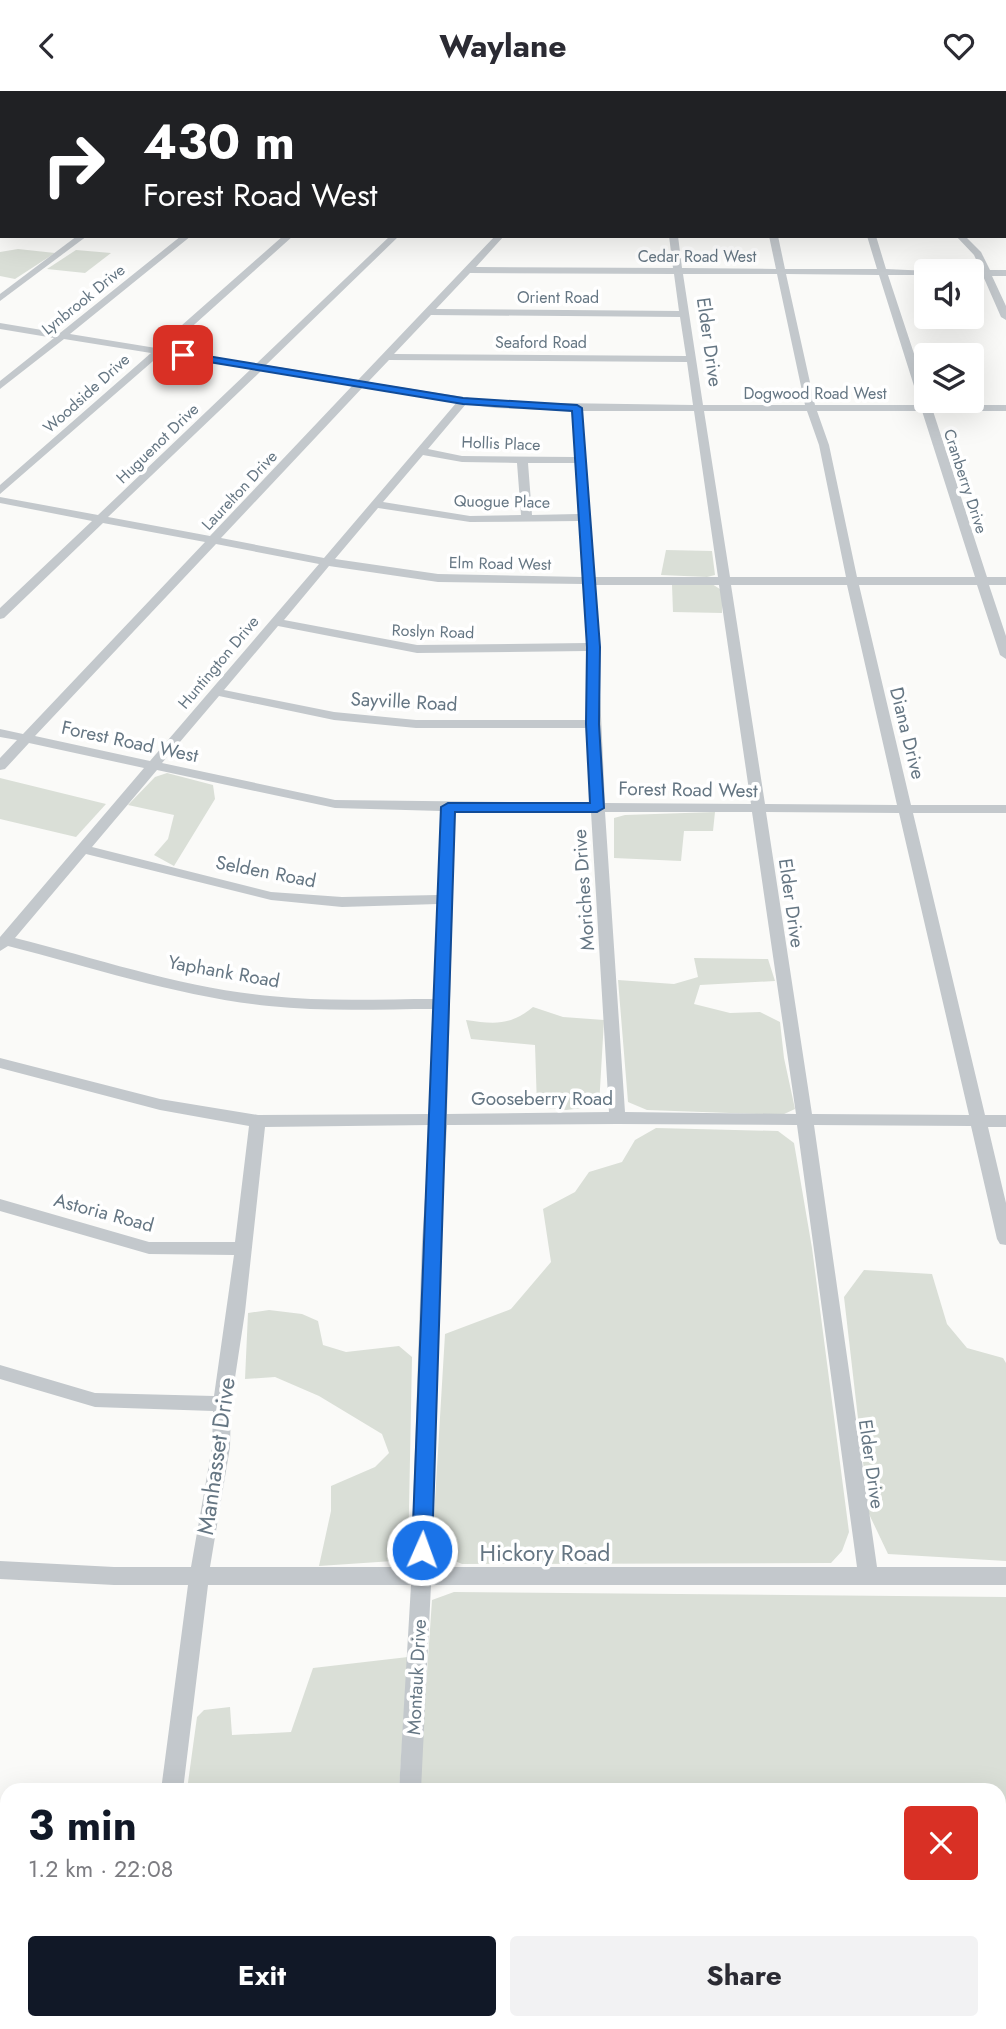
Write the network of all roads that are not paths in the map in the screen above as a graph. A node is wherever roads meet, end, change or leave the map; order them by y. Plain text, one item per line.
1 (80, 238) edge
2 (185, 238) edge
3 (287, 238) edge
4 (393, 238) edge
5 (498, 238) edge
6 (673, 238) edge
7 (773, 238) edge
8 (872, 238) edge
9 (962, 238) edge
10 (468, 270) junction
11 (781, 271) junction
12 (680, 272) junction
13 (882, 272) junction
14 (914, 272) edge
15 (986, 273) junction
16 (1006, 273) edge
17 (0, 298) edge
18 (430, 312) junction
19 (686, 314) junction
20 (1006, 317) edge
21 (0, 325) edge
22 (63, 336) junction
23 (157, 351) junction
24 (389, 356) junction
25 (693, 359) junction
26 (259, 367) junction
27 (914, 373) edge
28 (361, 384) junction
29 (0, 386) edge
30 (463, 401) junction
31 (699, 407) junction
32 (577, 408) junction
33 (811, 408) junction
34 (914, 408) edge
35 (984, 408) edge
36 (1006, 408) edge
37 (927, 413) edge
38 (421, 451) junction
39 (580, 460) junction
40 (522, 461) junction
41 (0, 491) edge
42 (0, 501) edge
43 (376, 504) junction
44 (586, 517) junction
45 (100, 519) junction
46 (527, 519) junction
47 (214, 540) junction
48 (327, 562) junction
49 (853, 580) junction
50 (982, 580) junction
51 (588, 581) junction
52 (726, 581) junction
53 (1006, 581) edge
54 (0, 615) edge
55 (275, 622) junction
56 (593, 647) junction
57 (1006, 655) edge
58 (216, 692) junction
59 (593, 724) junction
60 (0, 733) edge
61 (26, 738) junction
62 (0, 766) edge
63 (151, 766) junction
64 (448, 807) junction
65 (597, 808) junction
66 (906, 809) junction
67 (1006, 809) edge
68 (759, 810) junction
69 (83, 849) junction
70 (447, 898) junction
71 (3, 943) edge
72 (442, 1004) junction
73 (0, 1063) edge
74 (617, 1118) junction
75 (439, 1119) junction
76 (258, 1121) junction
77 (805, 1121) junction
78 (978, 1121) junction
79 (1006, 1121) edge
80 (0, 1205) edge
81 (1006, 1239) edge
82 (241, 1249) junction
83 (0, 1372) edge
84 (222, 1404) junction
85 (0, 1570) edge
86 (199, 1576) junction
87 (868, 1576) junction
88 (1006, 1576) edge
89 (421, 1577) junction
90 (173, 1783) edge
91 (410, 1783) edge

1 - 17 street
2 - 22 street, Lynbrook Drive
3 - 23 street, Woodside Drive
4 - 26 street, Huguenot Drive
5 - 10 street, Laurelton Drive
6 - 12 street, Elder Drive
7 - 11 street, Diana Drive
8 - 13 street, Cranberry Drive
9 - 15 street
10 - 12 street, Cedar Road West
10 - 18 street, Laurelton Drive
11 - 12 street, Cedar Road West
11 - 13 street, Cedar Road West
11 - 33 street, Diana Drive
12 - 19 street, Elder Drive
13 - 14 street, Cedar Road West
13 - 27 street, Cranberry Drive
15 - 16 street
15 - 20 street
18 - 19 street, Orient Road
18 - 24 street, Laurelton Drive
19 - 25 street, Elder Drive
21 - 22 street, Dogwood Road West
22 - 23 street, Dogwood Road West
22 - 29 street, Lynbrook Drive
23 - 26 street, Dogwood Road West
23 - 41 street, Woodside Drive
24 - 25 street, Seaford Road
24 - 28 street, Laurelton Drive
25 - 31 street, Elder Drive
26 - 28 street, Dogwood Road West
26 - 45 street, Huguenot Drive
28 - 30 street, Dogwood Road West
28 - 47 street, Laurelton Drive
30 - 32 street, Dogwood Road West
30 - 38 street, Huntington Drive
31 - 32 street, Dogwood Road West
31 - 33 street, Dogwood Road West
31 - 52 street, Elder Drive
32 - 39 street, Moriches Drive
33 - 34 street, Dogwood Road West
33 - 49 street, Diana Drive
35 - 36 street, Dogwood Road West
37 - 50 street, Cranberry Drive
38 - 40 street, Hollis Place
38 - 43 street, Huntington Drive
39 - 40 street, Hollis Place
39 - 44 street, Moriches Drive
40 - 46 street
42 - 45 street, Elm Road West
43 - 46 street, Quogue Place
43 - 48 street, Huntington Drive
44 - 46 street, Quogue Place
44 - 51 street, Moriches Drive
45 - 47 street, Elm Road West
45 - 54 street, Huguenot Drive
47 - 48 street, Elm Road West
47 - 61 street, Laurelton Drive
48 - 51 street, Elm Road West
48 - 55 street, Huntington Drive
49 - 50 street, Elm Road West
49 - 52 street, Elm Road West
49 - 66 street, Diana Drive
50 - 53 street, Elm Road West
50 - 57 street, Cranberry Drive
51 - 52 street, Elm Road West
51 - 56 street, Moriches Drive
52 - 68 street, Elder Drive
55 - 56 street, Roslyn Road
55 - 58 street, Huntington Drive
56 - 59 street, Moriches Drive
58 - 59 street, Sayville Road
58 - 63 street, Huntington Drive
59 - 65 street, Moriches Drive
60 - 61 street, Forest Road West
61 - 62 street, Laurelton Drive
61 - 63 street, Forest Road West
63 - 64 street, Forest Road West
63 - 69 street, Huntington Drive
64 - 65 street, Forest Road West
64 - 70 street, Montauk Drive
65 - 68 street, Forest Road West
65 - 74 street, Moriches Drive
66 - 67 street, Forest Road West
66 - 68 street, Forest Road West
66 - 78 street, Diana Drive
68 - 77 street, Elder Drive
69 - 70 street, Selden Road
69 - 71 street, Huntington Drive
70 - 72 street, Montauk Drive
71 - 72 street, Yaphank Road
72 - 75 street, Montauk Drive
73 - 76 street, Gooseberry Road
74 - 75 street, Gooseberry Road
74 - 77 street, Gooseberry Road
75 - 76 street, Gooseberry Road
75 - 89 street, Montauk Drive
76 - 82 street, Manhasset Drive
77 - 78 street, Gooseberry Road
77 - 87 street, Elder Drive
78 - 79 street, Gooseberry Road
78 - 81 street, Diana Drive
80 - 82 street, Astoria Road
82 - 84 street, Manhasset Drive
83 - 84 street
84 - 86 street, Manhasset Drive
85 - 86 street, Hickory Road
86 - 89 street, Hickory Road
86 - 90 street, Manhasset Drive
87 - 88 street, Hickory Road
87 - 89 street, Hickory Road
89 - 91 street, Montauk Drive

